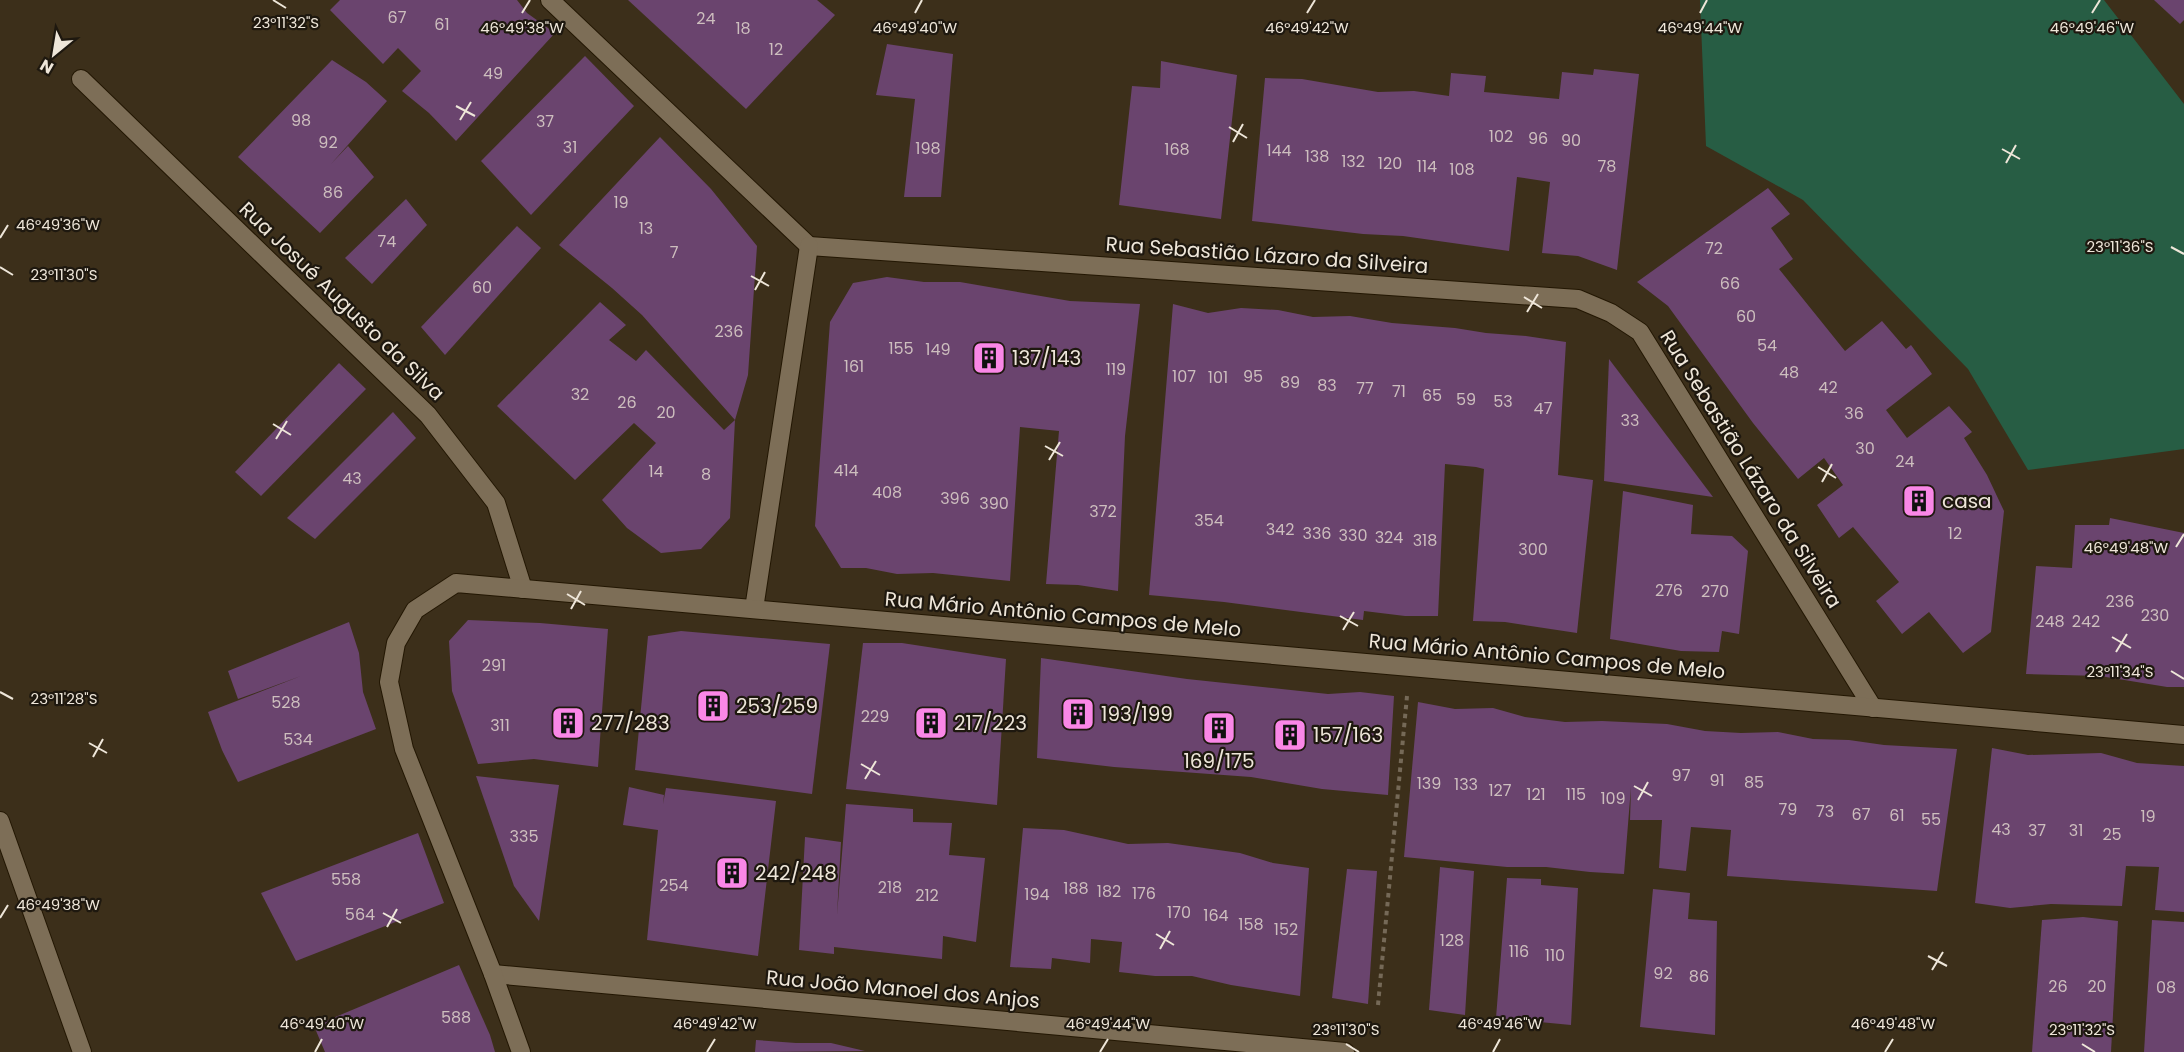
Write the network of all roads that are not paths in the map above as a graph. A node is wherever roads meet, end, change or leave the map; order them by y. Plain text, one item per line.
1 (550, 0) edge
2 (81, 79) dead end
3 (810, 246) junction
4 (523, 589) junction
5 (754, 609) junction
6 (1873, 708) junction
7 (2184, 735) edge
8 (0, 820) edge
9 (493, 974) junction
10 (82, 1052) edge
11 (521, 1052) edge
12 (1345, 1052) edge

1 - 3 street
2 - 4 street, Rua Josué Augusto da Silva
3 - 5 street
3 - 6 street, Rua Sebastião Lázaro da Silveira
4 - 5 street, Rua Mário Antônio Campos de Melo
4 - 9 street, Rua Mário Antônio Campos de Melo
5 - 6 street, Rua Mário Antônio Campos de Melo
6 - 7 street, Rua Mário Antônio Campos de Melo
8 - 10 street
9 - 11 street, Rua Mário Antônio Campos de Melo
9 - 12 street, Rua João Manoel dos Anjos

